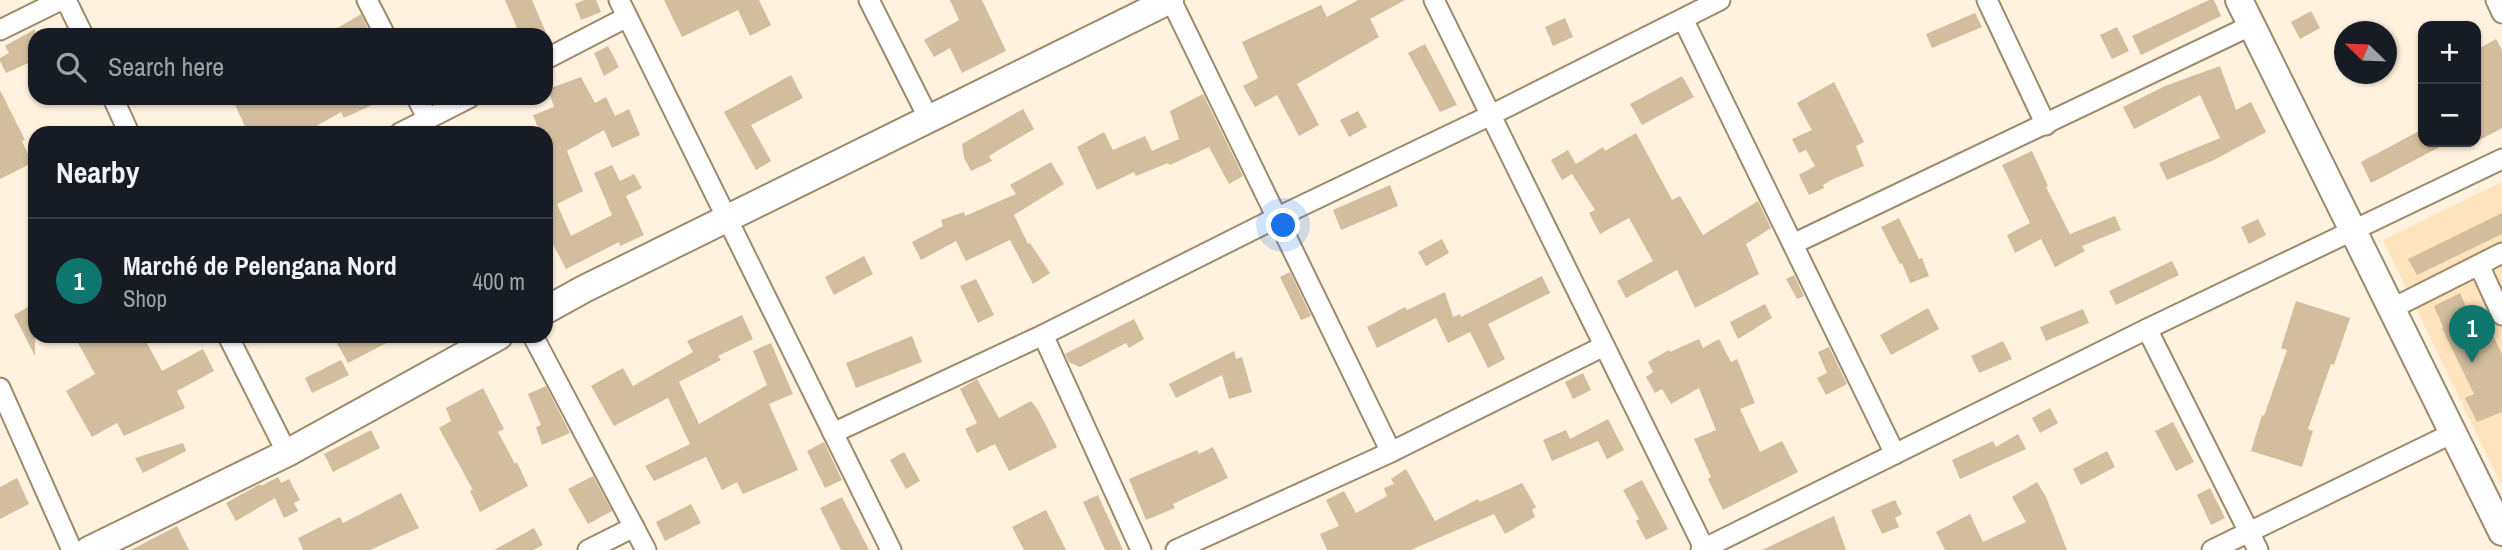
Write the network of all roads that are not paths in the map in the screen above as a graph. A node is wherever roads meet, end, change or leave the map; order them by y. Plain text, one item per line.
1 (61, 0) edge
2 (66, 0) edge
3 (367, 0) edge
4 (869, 0) edge
5 (1170, 0) edge
6 (1434, 0) edge
7 (1720, 0) edge
8 (1987, 0) edge
9 (2239, 0) edge
10 (2496, 0) edge
11 (623, 8) edge
12 (2502, 13) edge
13 (1683, 19) junction
14 (2252, 25) junction
15 (80, 28) edge
16 (381, 28) edge
17 (0, 30) edge
18 (553, 54) edge
19 (116, 105) edge
20 (421, 105) edge
21 (455, 105) edge
22 (1491, 115) junction
23 (929, 118) junction
24 (428, 119) junction
25 (2046, 125) junction
26 (126, 126) edge
27 (414, 126) edge
28 (2502, 159) edge
29 (728, 218) junction
30 (1276, 218) junction
31 (2354, 232) junction
32 (1793, 244) junction
33 (2502, 253) edge
34 (2479, 265) junction
35 (553, 306) edge
36 (2393, 308) junction
37 (2502, 315) edge
38 (2147, 330) junction
39 (1043, 335) junction
40 (232, 343) edge
41 (486, 343) edge
42 (537, 343) edge
43 (1604, 346) junction
44 (0, 388) edge
45 (833, 433) junction
46 (2453, 433) junction
47 (1391, 452) junction
48 (287, 453) junction
49 (1895, 454) junction
50 (634, 527) junction
51 (2249, 532) junction
52 (2502, 532) edge
53 (72, 550) edge
54 (89, 550) edge
55 (588, 550) edge
56 (646, 550) edge
57 (891, 550) edge
58 (1141, 550) edge
59 (1176, 550) edge
60 (1703, 550) edge
61 (2212, 550) edge
62 (2258, 550) edge

1 - 17 street
2 - 15 street
3 - 16 street
4 - 23 street
5 - 23 street
5 - 30 street
6 - 22 street
7 - 13 street
8 - 25 street
9 - 14 street
10 - 12 street
11 - 18 street
11 - 29 street
13 - 22 street
13 - 32 street
14 - 25 street
14 - 31 street
19 - 26 street
20 - 24 street
21 - 24 street
22 - 30 street
22 - 43 street
23 - 29 street
24 - 27 street
25 - 32 street
28 - 31 street
29 - 35 street
29 - 45 street
30 - 39 street
30 - 47 street
31 - 36 street
31 - 38 street
32 - 49 street
33 - 34 street
34 - 36 street
34 - 37 street
36 - 46 street
38 - 49 street
38 - 51 street
39 - 45 street
39 - 58 street
40 - 48 street
41 - 48 street
42 - 50 street
43 - 47 street
43 - 60 street
44 - 53 street
45 - 57 street
46 - 51 street
46 - 52 street
47 - 59 street
48 - 54 street
49 - 60 street
50 - 55 street
50 - 56 street
51 - 61 street
51 - 62 street

